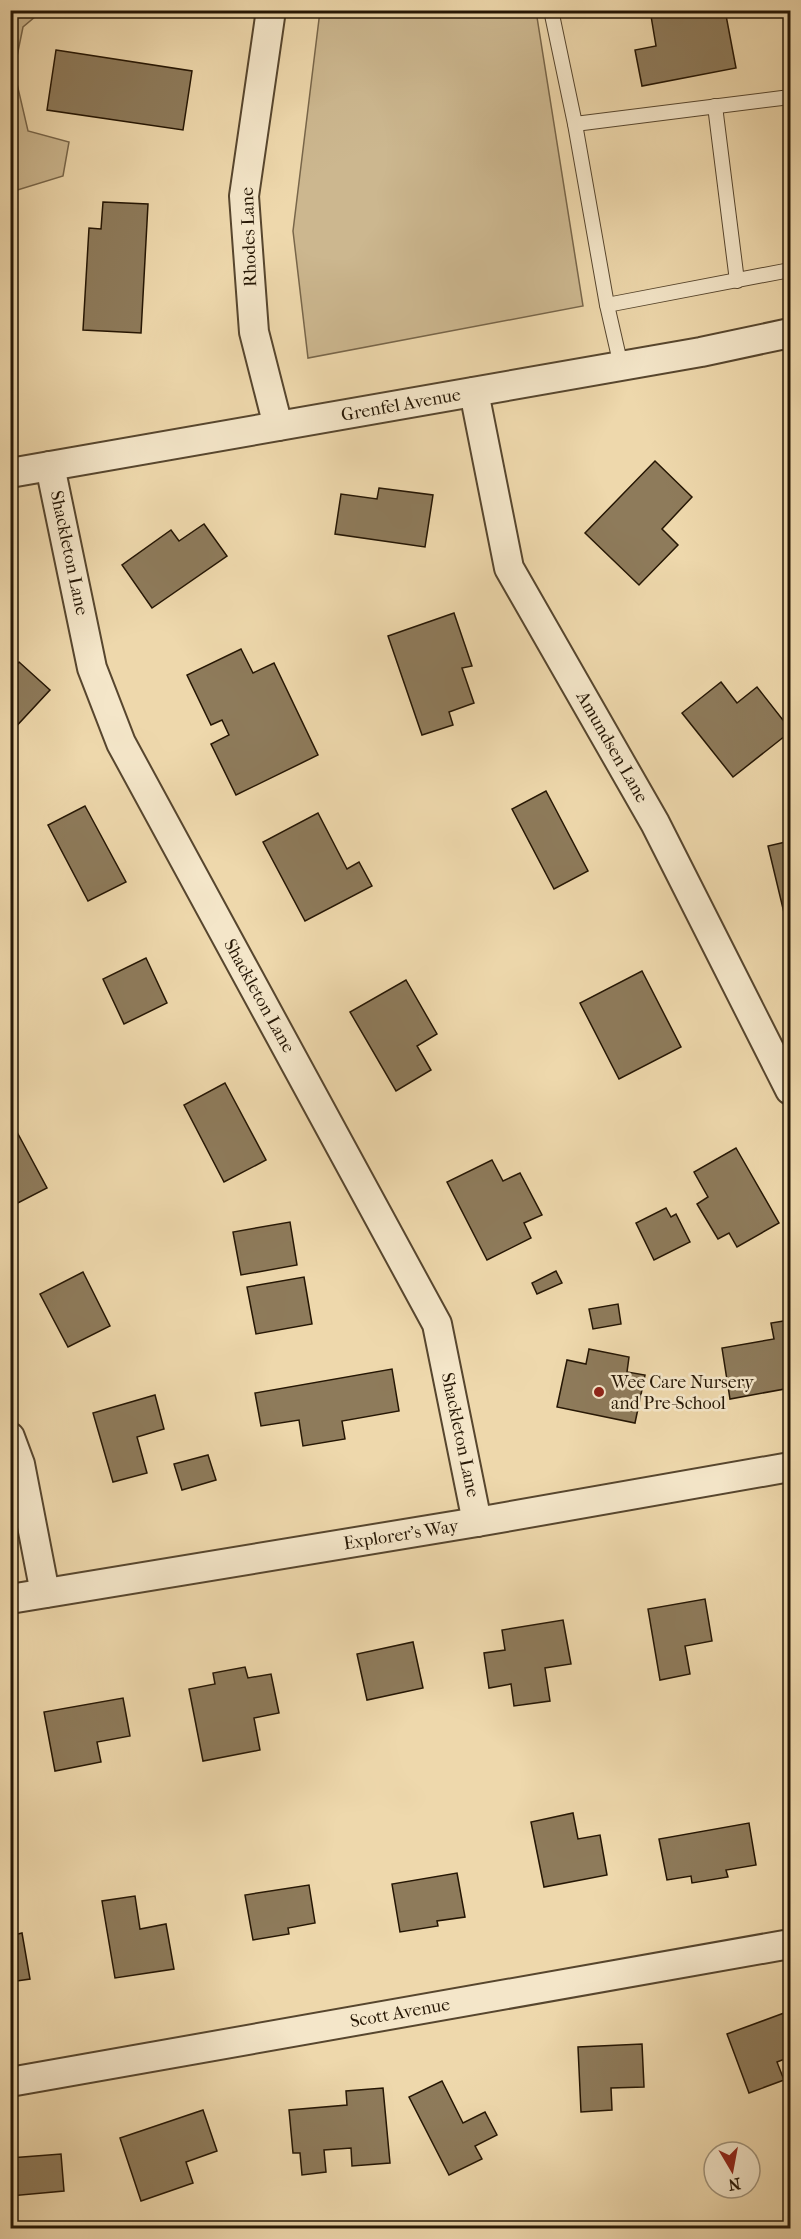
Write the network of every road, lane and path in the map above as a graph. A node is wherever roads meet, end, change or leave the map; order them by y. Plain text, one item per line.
1 (271, 10) edge
2 (551, 10) edge
3 (790, 97) edge
4 (715, 106) junction
5 (575, 124) junction
6 (790, 270) edge
7 (737, 281) junction
8 (608, 305) junction
9 (790, 333) edge
10 (621, 366) junction
11 (474, 392) junction
12 (278, 426) junction
13 (50, 466) junction
14 (10, 473) edge
15 (790, 1090) edge
16 (10, 1437) edge
17 (790, 1467) edge
18 (477, 1522) junction
19 (45, 1593) junction
20 (10, 1599) edge
21 (790, 1944) edge
22 (10, 2082) edge

1 - 12 street, Rhodes Lane
2 - 5 lane
3 - 4 lane
4 - 5 lane
4 - 7 lane
5 - 8 lane
6 - 7 lane
7 - 8 lane
8 - 10 lane
9 - 10 street, Grenfel Avenue
10 - 11 street, Grenfel Avenue
11 - 12 street, Grenfel Avenue
11 - 15 street, Amundsen Lane
12 - 13 street, Grenfel Avenue
13 - 14 street, Grenfel Avenue
13 - 18 street, Shackleton Lane
16 - 19 street
17 - 18 street, Explorer's Way
18 - 19 street, Explorer's Way
19 - 20 street, Explorer's Way
21 - 22 street, Scott Avenue

